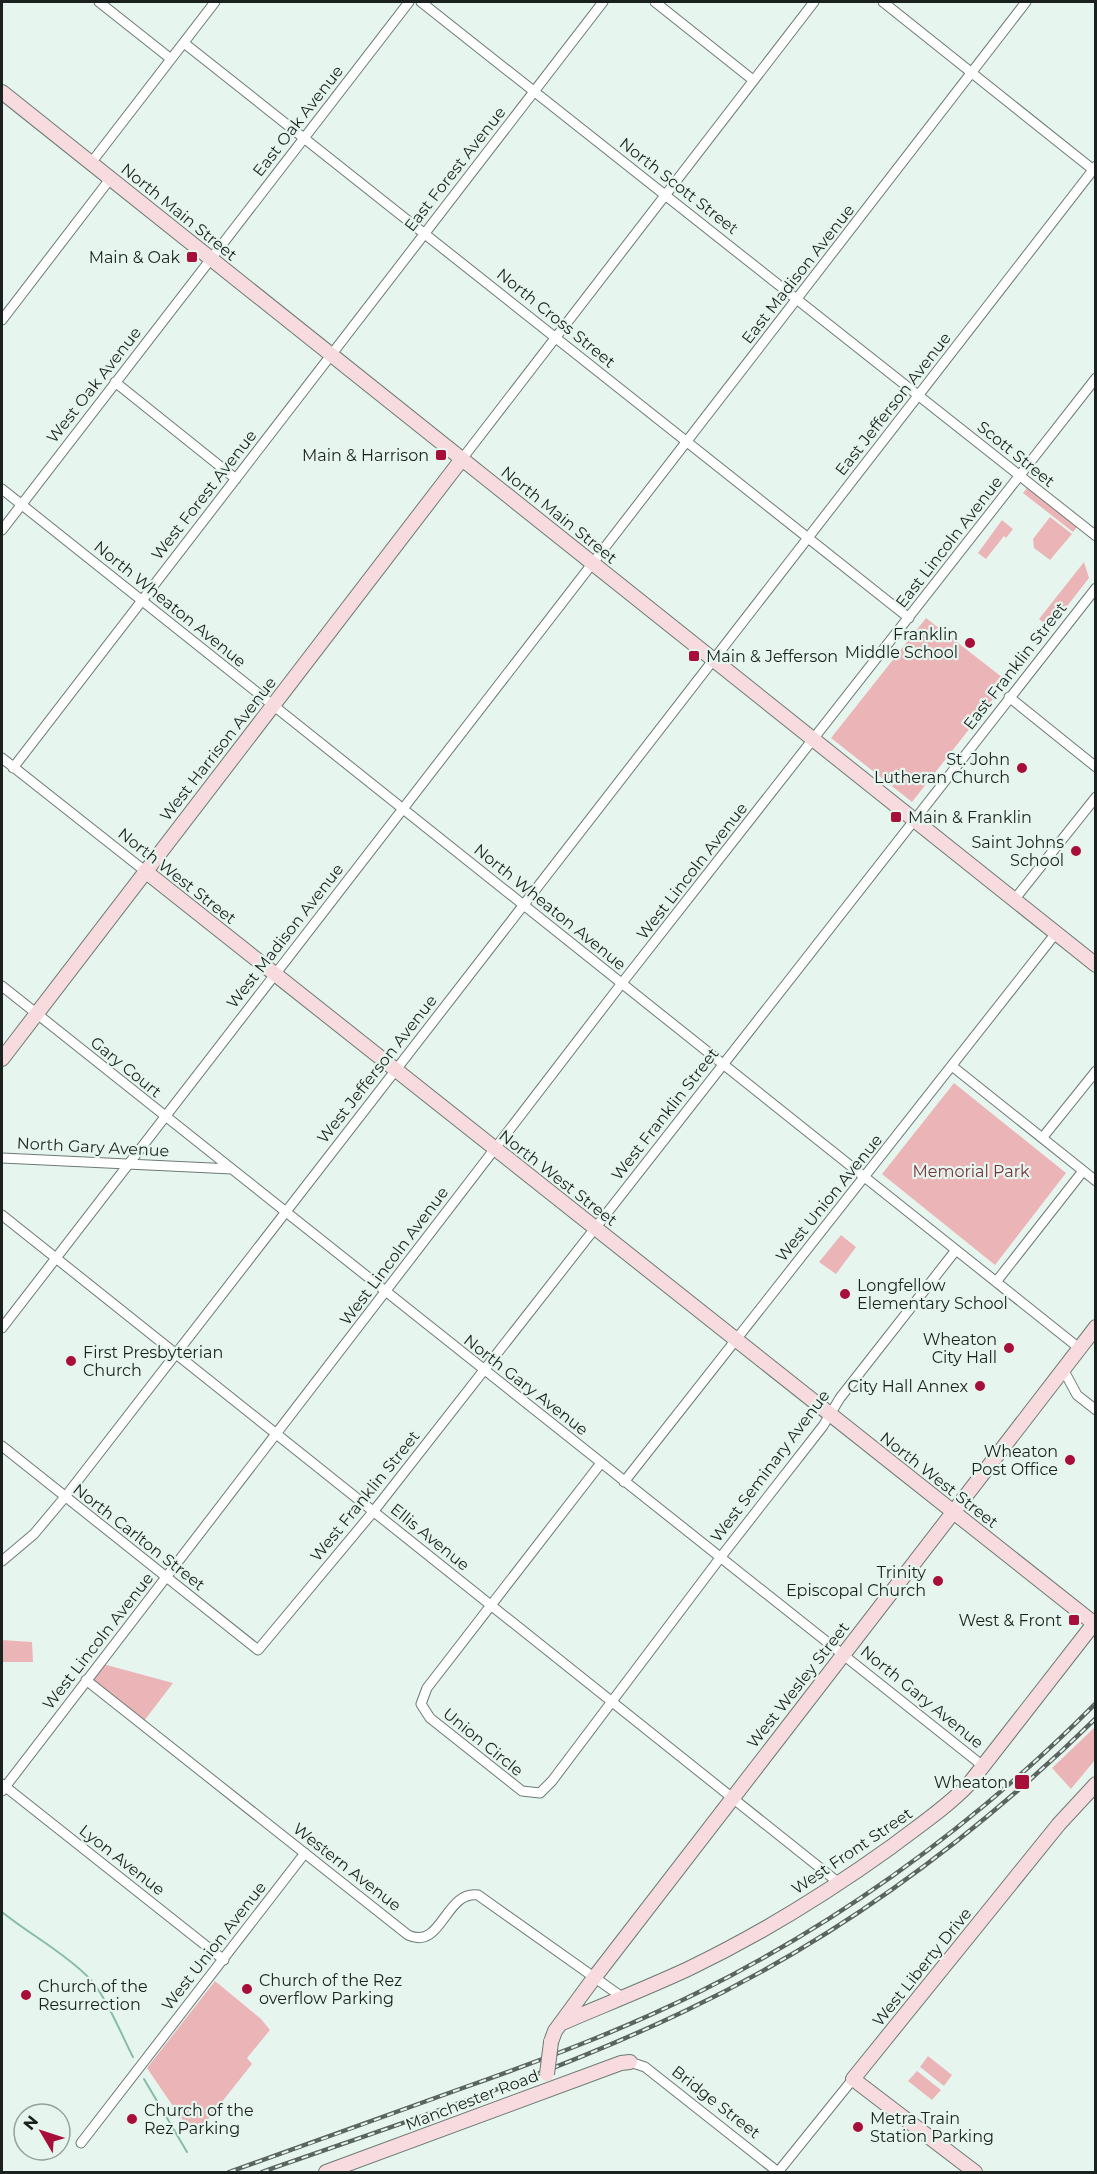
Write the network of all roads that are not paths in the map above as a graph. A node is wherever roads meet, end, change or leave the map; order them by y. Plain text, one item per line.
1 (99, 2) edge
2 (216, 2) edge
3 (409, 2) edge
4 (421, 2) edge
5 (603, 2) edge
6 (655, 2) edge
7 (814, 2) edge
8 (883, 2) edge
9 (1026, 2) edge
10 (184, 43) junction
11 (171, 59) junction
12 (971, 72) junction
13 (753, 80) junction
14 (534, 91) junction
15 (2, 92) edge
16 (304, 138) junction
17 (91, 163) junction
18 (1095, 169) edge
19 (110, 179) junction
20 (665, 195) junction
21 (425, 233) junction
22 (211, 259) junction
23 (796, 298) junction
24 (2, 320) edge
25 (556, 337) junction
26 (331, 355) junction
27 (1095, 378) edge
28 (116, 382) junction
29 (919, 395) junction
30 (687, 442) junction
31 (462, 459) junction
32 (1020, 476) junction
33 (236, 479) junction
34 (2, 489) edge
35 (21, 505) junction
36 (2, 530) edge
37 (1095, 536) edge
38 (808, 538) junction
39 (593, 564) junction
40 (1095, 588) edge
41 (142, 601) junction
42 (909, 618) junction
43 (713, 660) junction
44 (1009, 698) junction
45 (272, 705) junction
46 (814, 740) junction
47 (2, 758) edge
48 (1095, 767) edge
49 (14, 768) junction
50 (1095, 797) edge
51 (404, 809) junction
52 (914, 820) junction
53 (145, 871) junction
54 (1014, 900) junction
55 (524, 905) junction
56 (1056, 933) junction
57 (1095, 965) edge
58 (275, 974) junction
59 (622, 983) junction
60 (2, 986) edge
61 (36, 1014) junction
62 (2, 1059) edge
63 (722, 1064) junction
64 (952, 1066) junction
65 (396, 1070) junction
66 (1095, 1071) edge
67 (164, 1117) junction
68 (1043, 1137) junction
69 (495, 1149) junction
70 (2, 1158) edge
71 (127, 1163) junction
72 (232, 1169) junction
73 (1083, 1171) junction
74 (865, 1178) junction
75 (1095, 1181) edge
76 (285, 1213) junction
77 (2, 1215) edge
78 (596, 1229) junction
79 (956, 1250) junction
80 (55, 1259) junction
81 (996, 1282) junction
82 (385, 1292) junction
83 (1095, 1327) edge
84 (2, 1328) edge
85 (735, 1339) junction
86 (1079, 1348) junction
87 (176, 1355) junction
88 (1063, 1369) junction
89 (484, 1370) junction
90 (1095, 1410) edge
91 (830, 1414) junction
92 (276, 1435) junction
93 (2, 1446) edge
94 (601, 1463) junction
95 (624, 1482) junction
96 (65, 1497) junction
97 (952, 1511) junction
98 (374, 1512) junction
99 (720, 1558) junction
100 (2, 1561) edge
101 (166, 1577) junction
102 (491, 1606) junction
103 (1095, 1623) edge
104 (258, 1650) joint
105 (842, 1653) junction
106 (86, 1680) junction
107 (611, 1702) junction
108 (983, 1766) junction
109 (1095, 1784) edge
110 (3, 1787) edge
111 (732, 1797) junction
112 (305, 1853) junction
113 (839, 1883) junction
114 (224, 1960) junction
115 (594, 1978) junction
116 (622, 1997) junction
117 (560, 2024) junction
118 (630, 2062) joint
119 (853, 2079) junction
120 (550, 2088) junction
121 (81, 2143) dead end
122 (326, 2172) edge
123 (778, 2172) edge
124 (975, 2172) edge

1 - 11 street
2 - 10 street
3 - 16 street, East Oak Avenue
4 - 14 street, North Scott Street
5 - 14 street, East Forest Avenue
6 - 13 street
7 - 13 street
8 - 12 street
9 - 12 street, East Madison Avenue
10 - 11 street
10 - 16 street, North Cross Street
11 - 17 street
12 - 18 street
12 - 23 street, East Madison Avenue
13 - 20 street
14 - 20 street, North Scott Street
14 - 21 street, East Forest Avenue
15 - 17 street, North Main Street
16 - 21 street, North Cross Street
16 - 22 street, East Oak Avenue
17 - 19 street, North Main Street
18 - 29 street, East Jefferson Avenue
19 - 22 street, North Main Street
19 - 24 street
20 - 23 street, North Scott Street
20 - 25 street
21 - 25 street, North Cross Street
21 - 26 street, East Forest Avenue
22 - 26 street, North Main Street
22 - 28 street, West Oak Avenue
23 - 29 street, North Scott Street
23 - 30 street, East Madison Avenue
25 - 30 street, North Cross Street
25 - 31 street
26 - 31 street, North Main Street
26 - 33 street, West Forest Avenue
27 - 32 street, East Lincoln Avenue
28 - 33 street
28 - 35 street, West Oak Avenue
29 - 32 street, Scott Street
29 - 38 street, East Jefferson Avenue
30 - 38 street, North Cross Street
30 - 39 street, East Madison Avenue
31 - 39 street, North Main Street
31 - 45 street, West Harrison Avenue
32 - 37 street, Scott Street
32 - 42 street, East Lincoln Avenue
33 - 41 street, West Forest Avenue
34 - 35 street, North Wheaton Avenue
35 - 36 street, West Oak Avenue
35 - 41 street, North Wheaton Avenue
38 - 42 street, North Cross Street
38 - 43 street, East Jefferson Avenue
39 - 43 street, North Main Street
39 - 51 street, West Madison Avenue
40 - 44 street, East Franklin Street
41 - 45 street, North Wheaton Avenue
41 - 49 street, West Forest Avenue
42 - 46 street, East Lincoln Avenue
43 - 46 street, North Main Street
43 - 55 street, West Jefferson Avenue
44 - 48 street
44 - 52 street, East Franklin Street
45 - 51 street, North Wheaton Avenue
45 - 53 street, West Harrison Avenue
46 - 52 street, North Main Street
46 - 59 street, West Lincoln Avenue
47 - 49 street, North West Street
49 - 53 street, North West Street
50 - 54 street
51 - 55 street, North Wheaton Avenue
51 - 58 street, West Madison Avenue
52 - 54 street, North Main Street
52 - 63 street, West Franklin Street
53 - 58 street, North West Street
53 - 61 street, West Harrison Avenue
54 - 56 street, North Main Street
55 - 59 street, North Wheaton Avenue
55 - 65 street, West Jefferson Avenue
56 - 57 street, North Main Street
56 - 64 street, West Union Avenue
58 - 65 street, North West Street
58 - 67 street, West Madison Avenue
59 - 63 street, North Wheaton Avenue
59 - 69 street, West Lincoln Avenue
60 - 61 street, Gary Court
61 - 62 street, West Harrison Avenue
61 - 67 street, Gary Court
63 - 74 street, North Wheaton Avenue
63 - 78 street, West Franklin Street
64 - 68 street
64 - 74 street, West Union Avenue
65 - 69 street, North West Street
65 - 76 street, West Jefferson Avenue
66 - 68 street
67 - 71 street, West Madison Avenue
67 - 72 street, Gary Court
68 - 73 street
69 - 78 street, North West Street
69 - 82 street, West Lincoln Avenue
70 - 71 street, North Gary Avenue
71 - 72 street, North Gary Avenue
71 - 80 street, West Madison Avenue
72 - 76 street, North Gary Avenue
73 - 75 street
73 - 81 street
74 - 79 street, North Wheaton Avenue
74 - 85 street, West Union Avenue
76 - 82 street, North Gary Avenue
76 - 87 street, West Jefferson Avenue
77 - 80 street, Ellis Avenue
78 - 85 street, North West Street
78 - 89 street, West Franklin Street
79 - 81 street, North Wheaton Avenue
79 - 91 street, West Seminary Avenue
80 - 84 street, West Madison Avenue
80 - 87 street, Ellis Avenue
81 - 86 street, North Wheaton Avenue
82 - 89 street, North Gary Avenue
82 - 92 street, West Lincoln Avenue
83 - 86 street, West Wesley Street
85 - 91 street, North West Street
85 - 95 street, West Union Avenue
86 - 88 street, West Wesley Street
87 - 92 street, Ellis Avenue
87 - 96 street, West Jefferson Avenue
88 - 90 street
88 - 97 street, West Wesley Street
89 - 94 street, North Gary Avenue
89 - 98 street, West Franklin Street
91 - 97 street, North West Street
91 - 99 street, West Seminary Avenue
92 - 98 street, Ellis Avenue
92 - 101 street, West Lincoln Avenue
93 - 96 street, North Carlton Street
94 - 95 street, North Gary Avenue
94 - 102 street
95 - 99 street, North Gary Avenue
96 - 100 street, West Jefferson Avenue
96 - 101 street, North Carlton Street
97 - 103 street, North West Street
97 - 105 street, West Wesley Street
98 - 102 street, Ellis Avenue
98 - 104 street, West Franklin Street
99 - 105 street, North Gary Avenue
99 - 107 street, West Seminary Avenue
101 - 104 street, North Carlton Street
101 - 106 street, West Lincoln Avenue
102 - 107 street, Ellis Avenue
102 - 107 street, Union Circle
103 - 108 street, West Front Street
105 - 108 street, North Gary Avenue
105 - 111 street, West Wesley Street
106 - 110 street, West Lincoln Avenue
106 - 112 street, Western Avenue
107 - 111 street, Ellis Avenue
108 - 113 street, West Front Street
109 - 119 street, West Liberty Drive
110 - 114 street, Lyon Avenue
111 - 113 street, Ellis Avenue
111 - 115 street, West Wesley Street
112 - 114 street, West Union Avenue
112 - 115 street, Western Avenue
113 - 116 street, West Front Street
114 - 121 street, West Union Avenue
115 - 116 street
115 - 117 street, West Wesley Street
116 - 117 street, West Front Street
117 - 120 street, bridge
118 - 120 street, Manchester Road
118 - 123 street, Bridge Street
119 - 123 street, West Liberty Drive
119 - 124 street
120 - 122 street, Manchester Road

